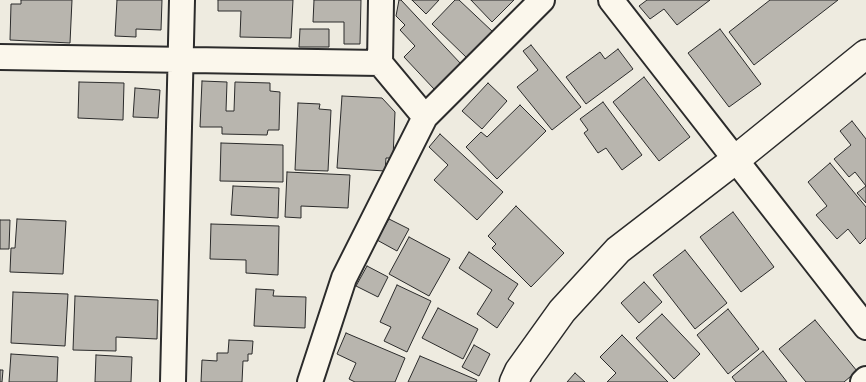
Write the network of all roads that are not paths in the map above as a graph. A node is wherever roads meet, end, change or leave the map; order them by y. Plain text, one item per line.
1 (182, 0) edge
2 (381, 0) edge
3 (542, 0) edge
4 (611, 0) edge
5 (866, 54) edge
6 (0, 57) edge
7 (181, 60) junction
8 (380, 63) junction
9 (425, 118) junction
10 (736, 160) junction
11 (866, 327) edge
12 (866, 380) edge
13 (173, 382) edge
14 (310, 382) edge
15 (514, 382) edge
16 (863, 382) edge

1 - 7 street
2 - 8 street
3 - 9 street
4 - 10 street
5 - 10 street
6 - 7 street
7 - 8 street
7 - 13 street
8 - 9 street
9 - 14 street
10 - 11 street
10 - 15 street
12 - 16 street

